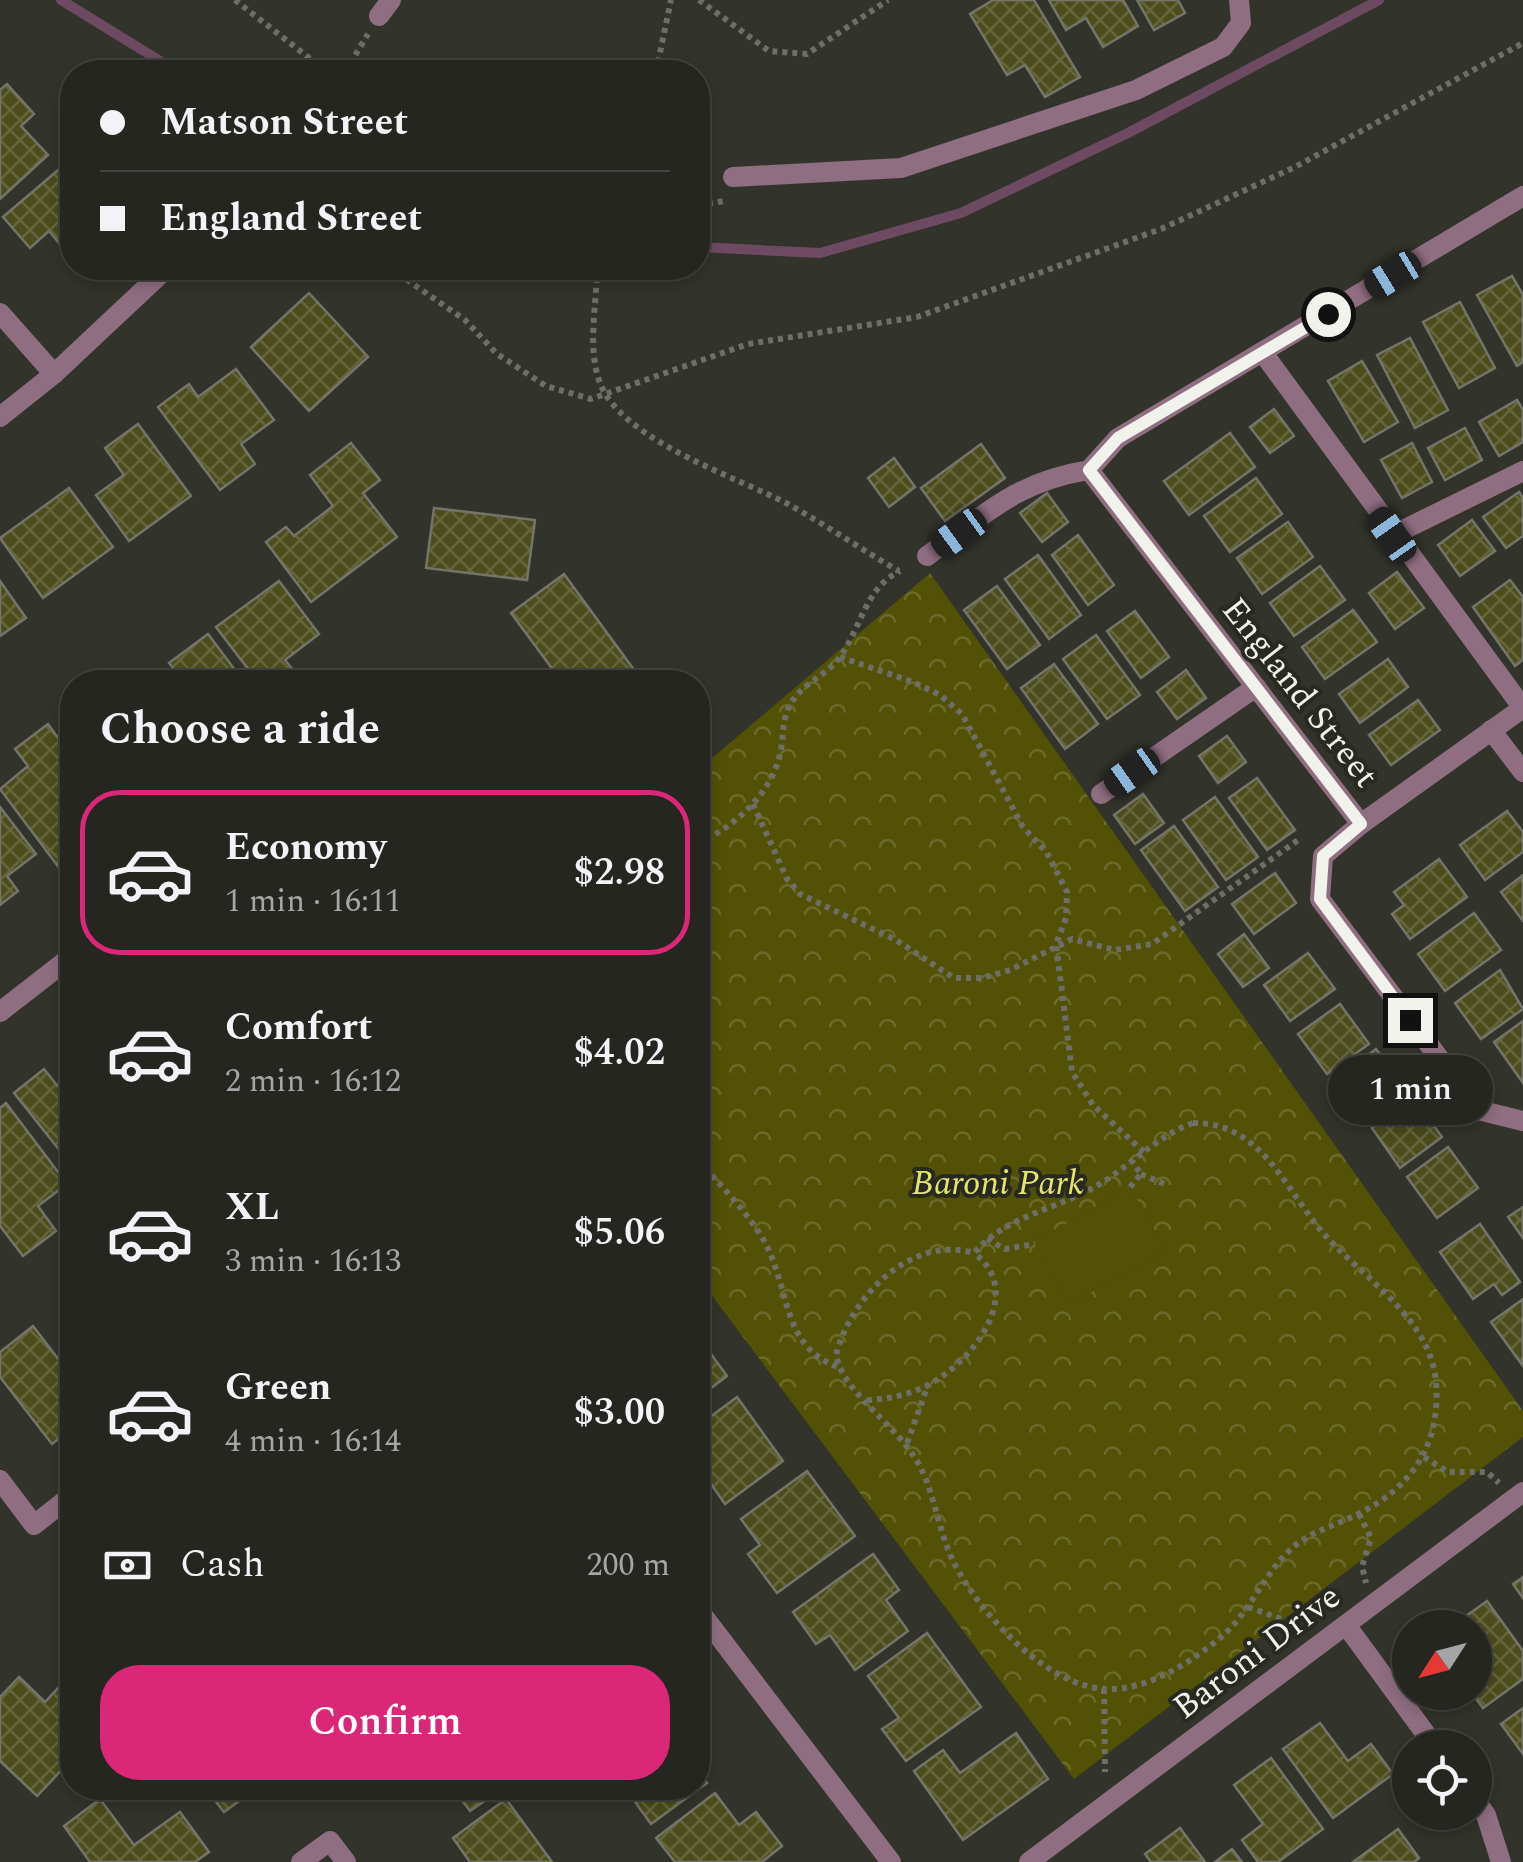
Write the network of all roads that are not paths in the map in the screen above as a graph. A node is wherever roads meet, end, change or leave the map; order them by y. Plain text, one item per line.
1 (1239, 0) edge
2 (733, 177) dead end
3 (1523, 196) edge
4 (154, 280) edge
5 (0, 313) edge
6 (1262, 354) junction
7 (54, 374) junction
8 (0, 417) edge
9 (1089, 470) junction
10 (1523, 471) edge
11 (1392, 535) junction
12 (927, 556) road end
13 (1256, 686) junction
14 (1523, 708) edge
15 (1491, 730) junction
16 (1523, 772) edge
17 (1101, 794) dead end
18 (1361, 824) junction
19 (60, 965) edge
20 (0, 1012) edge
21 (1523, 1121) edge
22 (0, 1480) edge
23 (1519, 1495) edge
24 (60, 1505) edge
25 (710, 1625) edge
26 (1346, 1625) junction
27 (1423, 1730) edge
28 (1491, 1830) edge
29 (302, 1862) edge
30 (346, 1862) edge
31 (891, 1862) edge
32 (1029, 1862) edge
33 (1501, 1862) edge

1 - 2 street
3 - 6 street
4 - 7 street
5 - 7 street
6 - 9 street
6 - 11 street
7 - 8 street
9 - 12 street
9 - 13 street, England Street
10 - 11 street
11 - 14 street
13 - 17 street
13 - 18 street, England Street
14 - 15 street
15 - 16 street
15 - 18 street
18 - 21 street, England Street
19 - 20 street
22 - 24 street
23 - 26 street, Baroni Drive
25 - 31 street
26 - 27 street
26 - 32 street, Baroni Drive
28 - 33 street
29 - 30 street

